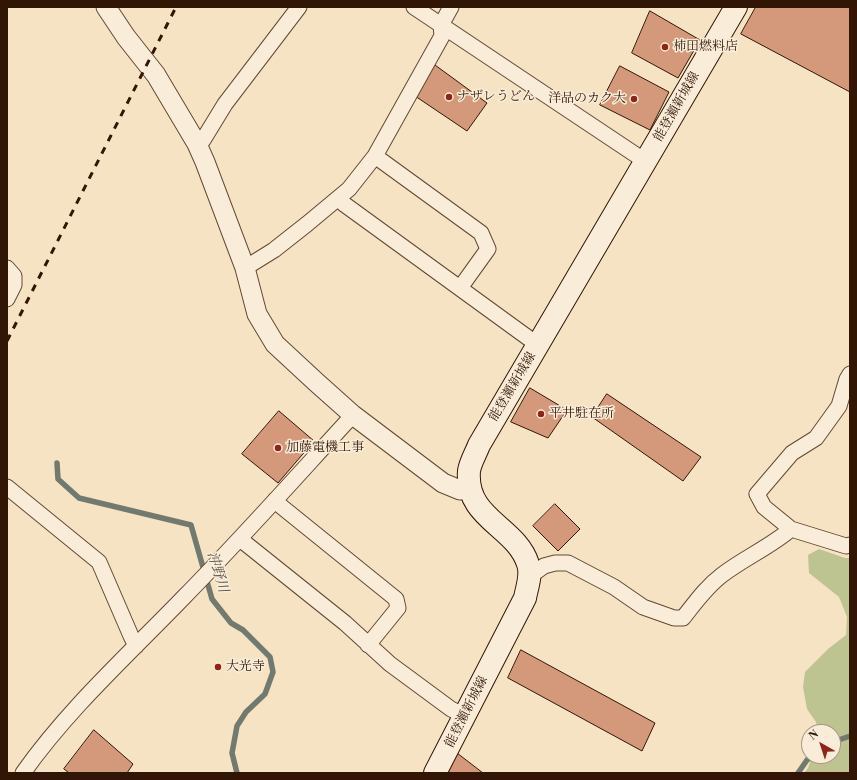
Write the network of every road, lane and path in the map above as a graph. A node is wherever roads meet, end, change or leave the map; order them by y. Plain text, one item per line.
1 (106, 7) edge
2 (299, 7) edge
3 (414, 7) edge
4 (451, 7) edge
5 (736, 7) edge
6 (441, 25) junction
7 (197, 144) junction
8 (375, 156) junction
9 (645, 161) junction
10 (339, 199) junction
11 (7, 268) edge
12 (245, 268) junction
13 (460, 288) junction
14 (7, 299) edge
15 (538, 346) junction
16 (850, 374) edge
17 (353, 415) junction
18 (7, 487) edge
19 (470, 489) junction
20 (276, 500) junction
21 (791, 529) junction
22 (240, 539) junction
23 (850, 545) edge
24 (530, 577) junction
25 (368, 645) junction
26 (136, 646) junction
27 (465, 716) junction
28 (23, 773) edge
29 (436, 773) edge

1 - 7 street
2 - 7 street
3 - 6 street
4 - 6 street
5 - 9 main road, 能登瀬新城線
6 - 8 street
6 - 9 street
7 - 12 street
8 - 10 street
8 - 13 street
9 - 15 main road, 能登瀬新城線
10 - 12 street
10 - 13 street
11 - 14 street
12 - 17 street
13 - 15 street
15 - 19 main road, 能登瀬新城線
16 - 21 street
17 - 19 street
17 - 20 street
18 - 26 street
19 - 24 main road, 能登瀬新城線
20 - 22 street
20 - 25 street
21 - 23 street
21 - 24 street
22 - 25 street
22 - 26 street
24 - 27 main road, 能登瀬新城線
25 - 27 street
26 - 28 street
27 - 29 main road, 能登瀬新城線

